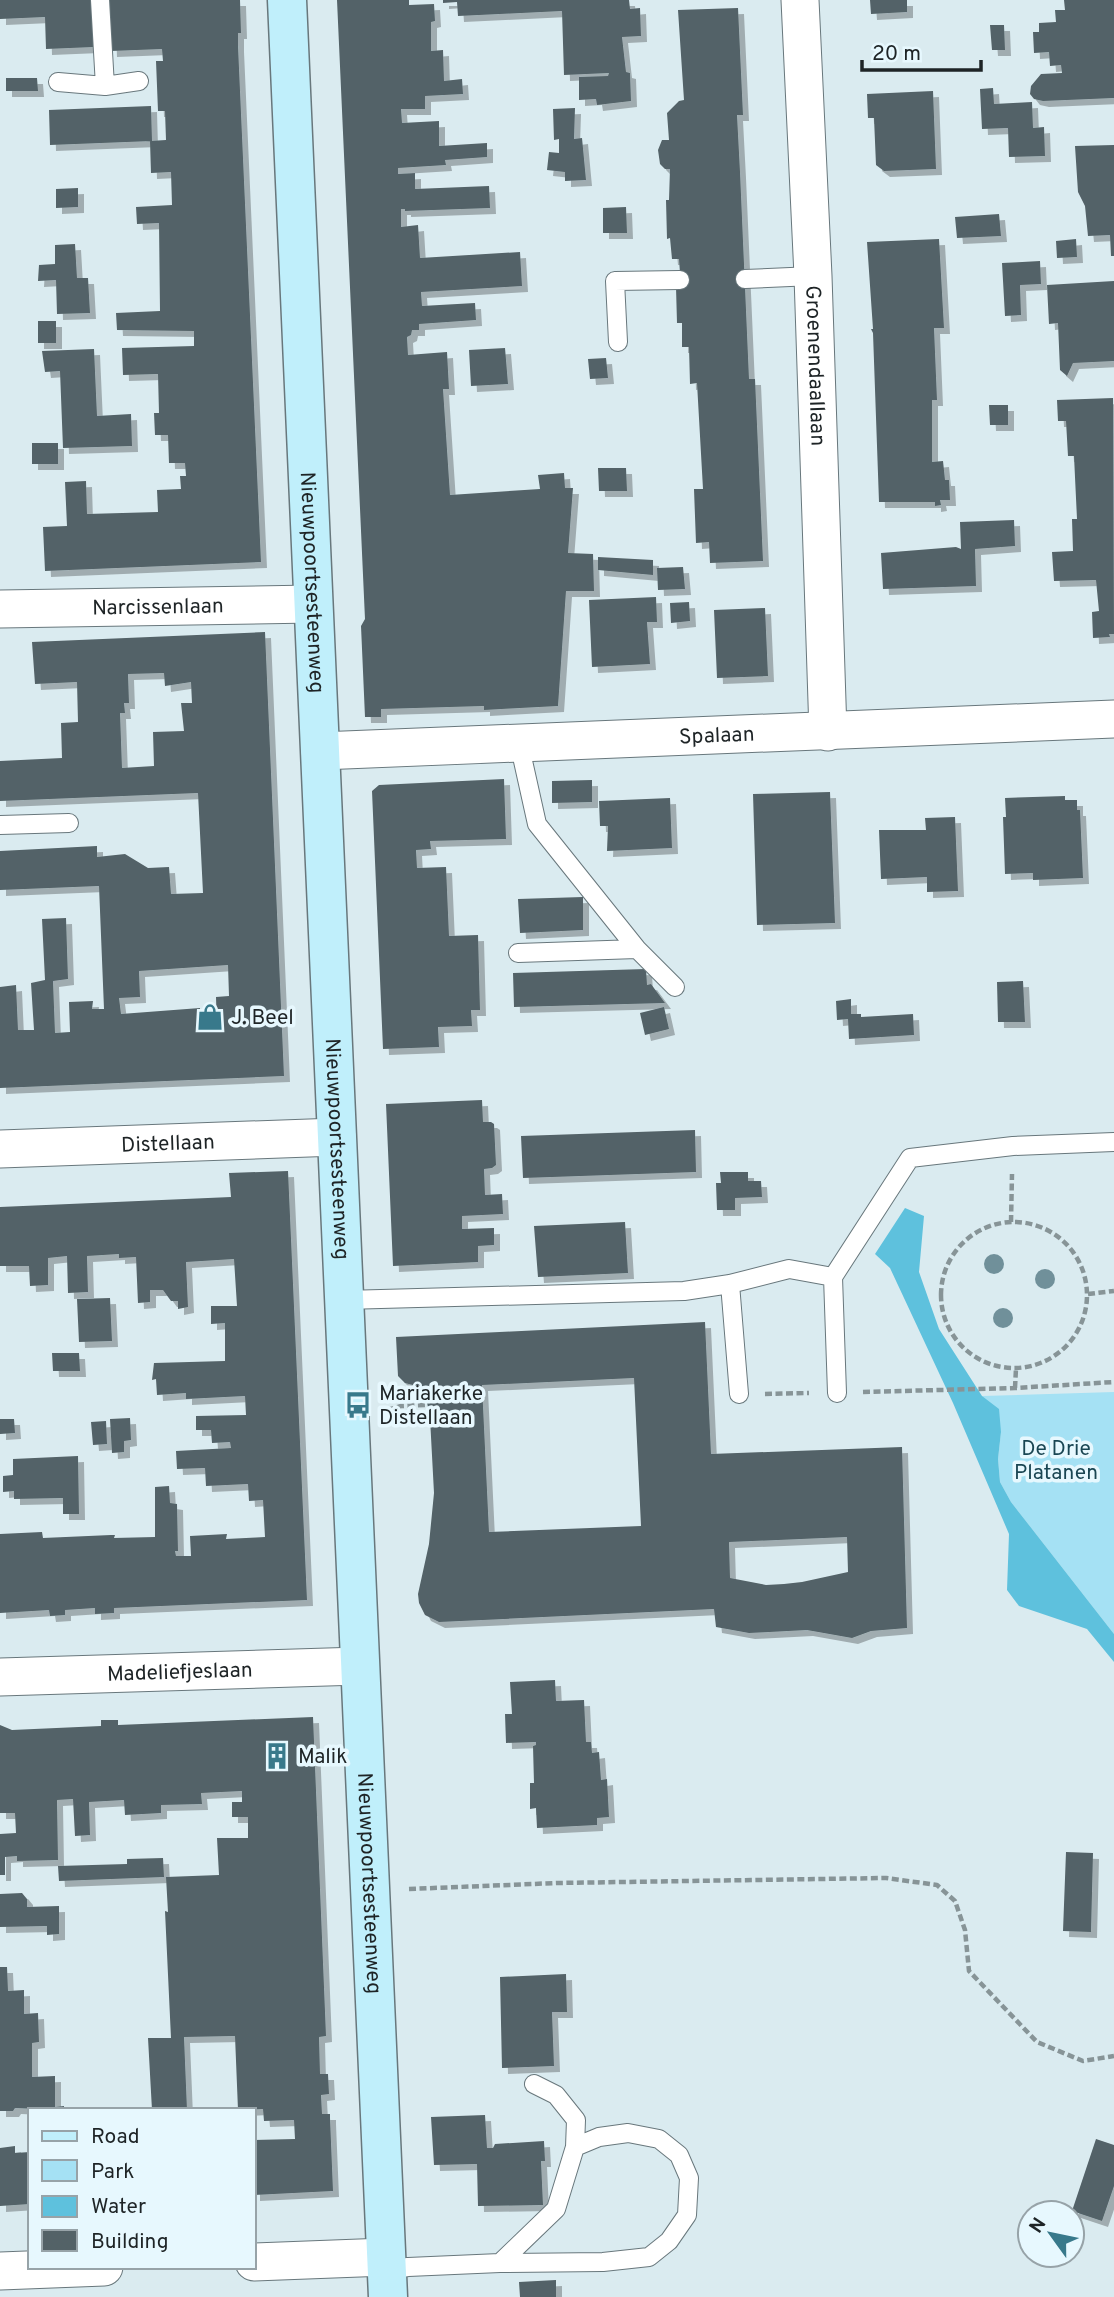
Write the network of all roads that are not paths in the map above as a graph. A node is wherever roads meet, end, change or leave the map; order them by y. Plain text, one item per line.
1 (100, 0) edge
2 (287, 0) edge
3 (800, 0) edge
4 (139, 81) dead end
5 (58, 82) dead end
6 (105, 86) junction
7 (813, 276) junction
8 (745, 279) dead end
9 (680, 280) dead end
10 (618, 342) dead end
11 (313, 604) junction
12 (0, 609) edge
13 (1114, 719) edge
14 (828, 732) junction
15 (519, 743) junction
16 (320, 751) junction
17 (69, 823) dead end
18 (0, 825) edge
19 (637, 949) junction
20 (517, 953) dead end
21 (675, 987) dead end
22 (337, 1137) junction
23 (1114, 1142) edge
24 (0, 1149) edge
25 (834, 1277) junction
26 (730, 1284) junction
27 (344, 1300) junction
28 (837, 1392) dead end
29 (738, 1394) dead end
30 (360, 1667) junction
31 (0, 1677) edge
32 (534, 2084) dead end
33 (575, 2147) junction
34 (256, 2262) edge
35 (500, 2263) junction
36 (52, 2269) edge
37 (0, 2271) edge
38 (387, 2275) edge

1 - 6 lane
2 - 11 main road, Nieuwpoortsesteenweg
3 - 7 street, Groenendaallaan
4 - 6 lane
5 - 6 lane
7 - 8 lane
7 - 14 street, Groenendaallaan
9 - 10 lane
11 - 12 street, Narcissenlaan
11 - 16 main road, Nieuwpoortsesteenweg
13 - 14 street, Spalaan
14 - 15 street, Spalaan
15 - 16 street, Spalaan
15 - 19 lane
16 - 22 main road, Nieuwpoortsesteenweg
17 - 18 lane
19 - 20 lane
19 - 21 lane
22 - 24 street, Distellaan
22 - 27 main road, Nieuwpoortsesteenweg
23 - 25 lane
25 - 26 lane
25 - 28 lane
26 - 27 lane
26 - 29 lane
27 - 30 main road, Nieuwpoortsesteenweg
30 - 31 street, Madeliefjeslaan
30 - 38 main road, Nieuwpoortsesteenweg
32 - 33 lane
33 - 35 lane
33 - 35 lane
34 - 38 street
35 - 38 lane
36 - 37 street

